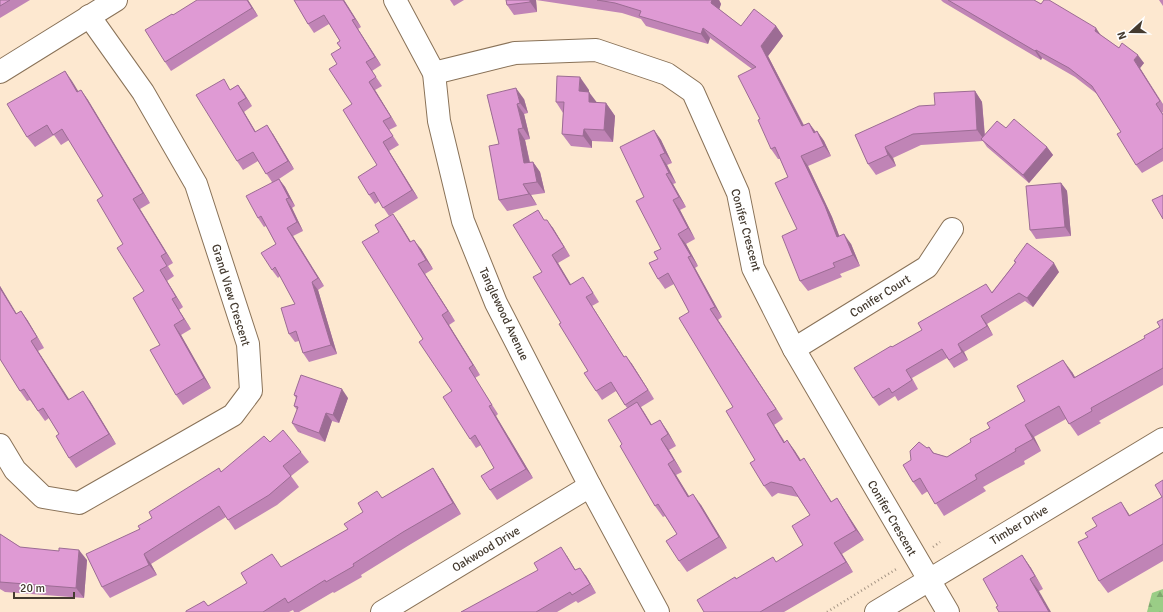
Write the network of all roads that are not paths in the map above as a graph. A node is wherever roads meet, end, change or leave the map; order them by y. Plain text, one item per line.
1 (116, 0) edge
2 (395, 0) edge
3 (89, 16) junction
4 (0, 72) edge
5 (434, 73) junction
6 (952, 229) dead end
7 (794, 349) junction
8 (1163, 439) edge
9 (0, 445) edge
10 (590, 486) junction
11 (928, 580) junction
12 (382, 612) edge
13 (658, 612) edge
14 (876, 612) edge
15 (948, 612) edge

1 - 3 street
2 - 5 street, Tanglewood Avenue
3 - 4 street
3 - 9 street, Grand View Crescent
5 - 7 street, Conifer Crescent
5 - 10 street, Tanglewood Avenue
6 - 7 street, Conifer Court
7 - 11 street, Conifer Crescent
8 - 11 street, Timber Drive
10 - 12 street, Oakwood Drive
10 - 13 street, Tanglewood Avenue
11 - 14 street, Timber Drive
11 - 15 street, Conifer Crescent

